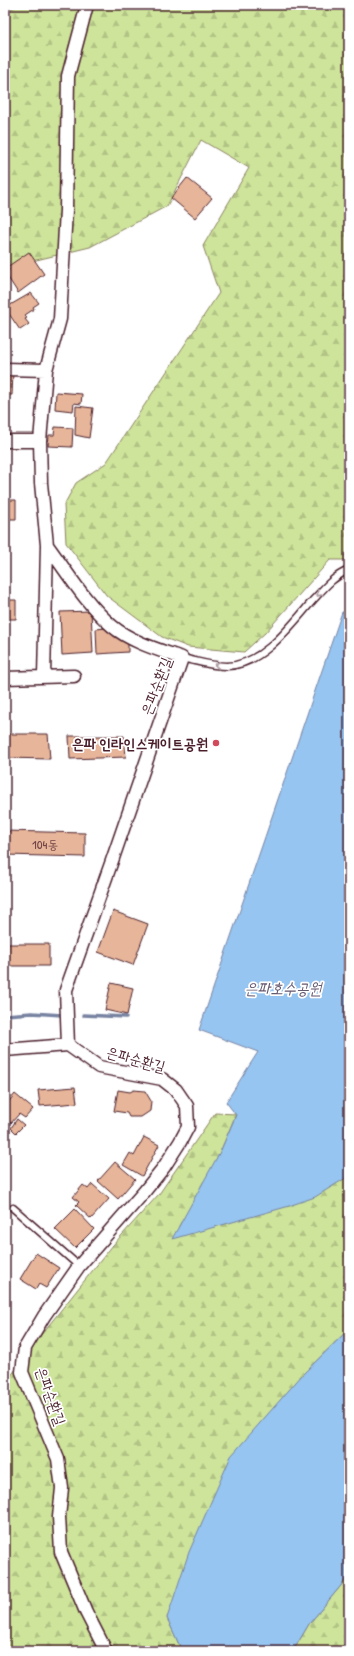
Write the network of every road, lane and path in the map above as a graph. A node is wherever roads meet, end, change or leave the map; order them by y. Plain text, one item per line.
1 (86, 5) edge
2 (5, 369) edge
3 (46, 370) junction
4 (5, 441) edge
5 (40, 441) junction
6 (47, 544) junction
7 (349, 570) edge
8 (182, 658) junction
9 (74, 676) dead end
10 (44, 677) junction
11 (5, 678) edge
12 (68, 1045) junction
13 (5, 1050) edge
14 (13, 1208) dead end
15 (79, 1266) junction
16 (106, 1651) edge

1 - 3 street
2 - 3 street
3 - 5 street
4 - 5 street
5 - 6 street
6 - 8 street
6 - 10 street
7 -> 8 lane, 은파순환길
8 - 12 street, 은파순환길
9 - 10 street
10 - 11 street
12 - 13 street
12 - 15 street, 은파순환길
14 - 15 lane
15 - 16 street, 은파순환길

